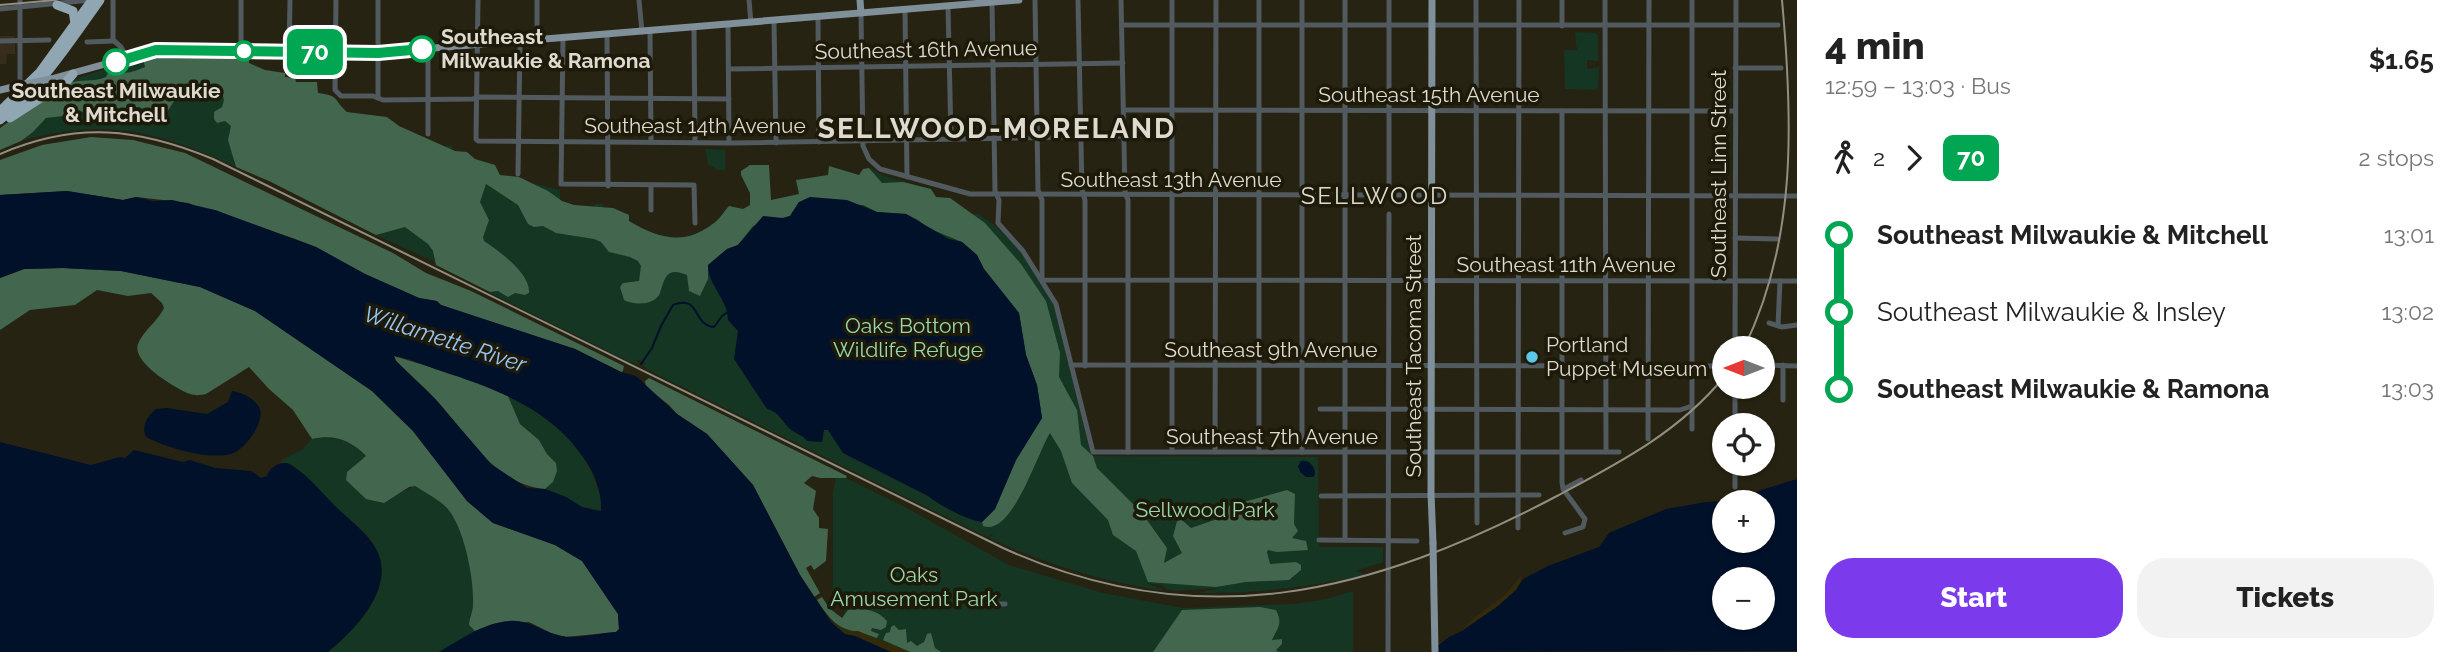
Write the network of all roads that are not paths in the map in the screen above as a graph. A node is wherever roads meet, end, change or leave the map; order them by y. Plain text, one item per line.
1 (20, 0) edge
2 (92, 0) edge
3 (100, 0) edge
4 (113, 0) edge
5 (241, 0) edge
6 (290, 0) edge
7 (336, 0) edge
8 (378, 0) edge
9 (478, 0) edge
10 (537, 0) edge
11 (639, 0) edge
12 (749, 0) edge
13 (860, 0) edge
14 (1019, 0) edge
15 (1035, 0) edge
16 (1078, 0) edge
17 (1121, 0) edge
18 (1172, 0) edge
19 (1216, 0) edge
20 (1259, 0) edge
21 (1302, 0) edge
22 (1345, 0) edge
23 (1389, 0) edge
24 (1432, 0) edge
25 (1476, 0) edge
26 (1518, 0) edge
27 (1562, 0) edge
28 (1605, 0) edge
29 (1649, 0) edge
30 (1692, 0) edge
31 (1735, 0) edge
32 (970, 2) edge
33 (992, 2) junction
34 (57, 5) junction
35 (948, 6) junction
36 (20, 8) junction
37 (0, 9) edge
38 (905, 10) junction
39 (861, 13) junction
40 (818, 17) junction
41 (774, 21) junction
42 (75, 23) junction
43 (751, 23) junction
44 (728, 25) junction
45 (1122, 25) junction
46 (1476, 25) junction
47 (1778, 25) dead end
48 (1172, 26) junction
49 (1216, 26) junction
50 (1259, 26) junction
51 (1302, 26) junction
52 (1345, 26) junction
53 (1389, 26) junction
54 (1432, 26) junction
55 (1518, 26) junction
56 (1562, 26) junction
57 (1605, 26) junction
58 (1649, 26) junction
59 (1692, 26) junction
60 (1736, 26) junction
61 (694, 28) junction
62 (650, 31) junction
63 (642, 32) junction
64 (607, 35) junction
65 (563, 39) junction
66 (49, 40) dead end
67 (0, 41) edge
68 (20, 41) junction
69 (114, 41) junction
70 (537, 41) junction
71 (87, 42) dead end
72 (520, 42) junction
73 (477, 45) junction
74 (428, 49) junction
75 (241, 51) junction
76 (289, 51) junction
77 (336, 52) junction
78 (378, 53) junction
79 (127, 58) junction
80 (1123, 63) junction
81 (1036, 64) junction
82 (1079, 64) junction
83 (992, 65) junction
84 (949, 66) junction
85 (862, 67) junction
86 (906, 67) junction
87 (819, 68) junction
88 (1735, 68) junction
89 (1781, 68) dead end
90 (729, 69) junction
91 (775, 69) junction
92 (72, 74) junction
93 (20, 85) junction
94 (0, 90) edge
95 (378, 98) junction
96 (476, 98) junction
97 (519, 98) junction
98 (428, 99) junction
99 (562, 99) junction
100 (651, 99) junction
101 (694, 99) junction
102 (729, 99) junction
103 (607, 100) junction
104 (1124, 110) junction
105 (1172, 110) junction
106 (0, 111) edge
107 (1215, 111) junction
108 (1258, 111) junction
109 (1302, 111) junction
110 (1345, 111) junction
111 (1389, 111) junction
112 (1432, 111) junction
113 (1475, 111) junction
114 (1519, 111) junction
115 (1562, 111) junction
116 (1605, 111) junction
117 (1648, 111) junction
118 (1692, 111) junction
119 (1735, 111) junction
120 (0, 122) edge
121 (428, 134) dead end
122 (1124, 136) junction
123 (994, 138) junction
124 (1037, 138) junction
125 (1080, 138) junction
126 (951, 139) junction
127 (907, 140) junction
128 (518, 141) junction
129 (863, 141) junction
130 (561, 142) junction
131 (608, 142) junction
132 (651, 142) junction
133 (695, 142) junction
134 (729, 142) junction
135 (819, 142) junction
136 (776, 143) junction
137 (518, 174) dead end
138 (907, 177) junction
139 (608, 186) junction
140 (651, 186) junction
141 (997, 195) junction
142 (1040, 195) junction
143 (1084, 195) junction
144 (1126, 195) junction
145 (1172, 195) junction
146 (1215, 195) junction
147 (1259, 195) junction
148 (1302, 195) junction
149 (1345, 196) junction
150 (1389, 196) junction
151 (1432, 196) junction
152 (1476, 196) junction
153 (1519, 196) junction
154 (1562, 196) junction
155 (1605, 196) junction
156 (1649, 196) junction
157 (1692, 196) junction
158 (1735, 196) junction
159 (1795, 196) edge
160 (651, 209) dead end
161 (1389, 214) dead end
162 (695, 223) dead end
163 (1735, 238) junction
164 (1777, 239) dead end
165 (1042, 280) junction
166 (1519, 280) junction
167 (1085, 281) junction
168 (1129, 281) junction
169 (1172, 281) junction
170 (1215, 281) junction
171 (1259, 281) junction
172 (1302, 281) junction
173 (1345, 281) junction
174 (1388, 281) junction
175 (1432, 281) junction
176 (1476, 281) junction
177 (1562, 281) junction
178 (1606, 281) junction
179 (1649, 281) junction
180 (1692, 281) junction
181 (1735, 281) junction
182 (1780, 281) junction
183 (1797, 281) edge
184 (1769, 323) dead end
185 (1797, 325) edge
186 (1778, 326) junction
187 (1735, 336) edge
188 (1071, 365) junction
189 (1172, 365) junction
190 (1258, 365) junction
191 (1432, 365) junction
192 (1775, 365) edge
193 (1783, 365) junction
194 (1085, 366) junction
195 (1128, 366) junction
196 (1215, 366) junction
197 (1302, 366) junction
198 (1345, 366) junction
199 (1388, 366) junction
200 (1475, 366) junction
201 (1518, 366) junction
202 (1562, 366) junction
203 (1605, 366) junction
204 (1649, 366) junction
205 (1692, 366) junction
206 (1712, 366) edge
207 (1797, 366) edge
208 (1783, 400) dead end
209 (1692, 406) junction
210 (1320, 409) dead end
211 (1345, 409) junction
212 (1388, 409) junction
213 (1432, 409) junction
214 (1475, 409) junction
215 (1518, 409) junction
216 (1562, 409) junction
217 (1605, 409) junction
218 (1648, 409) junction
219 (1692, 429) dead end
220 (1648, 439) dead end
221 (1258, 452) junction
222 (1302, 452) junction
223 (1345, 452) junction
224 (1388, 452) junction
225 (1432, 452) junction
226 (1475, 452) junction
227 (1562, 452) junction
228 (1606, 452) junction
229 (1619, 452) dead end
230 (1128, 453) junction
231 (1172, 453) junction
232 (1215, 453) junction
233 (1518, 453) junction
234 (1735, 476) edge
235 (1581, 480) dead end
236 (1735, 487) dead end
237 (1564, 489) junction
238 (1539, 495) dead end
239 (1321, 496) dead end
240 (1345, 496) junction
241 (1388, 496) junction
242 (1518, 496) junction
243 (1431, 497) junction
244 (1475, 497) junction
245 (1477, 523) dead end
246 (1518, 528) dead end
247 (1565, 533) dead end
248 (1319, 540) dead end
249 (1345, 540) junction
250 (1388, 540) junction
251 (1417, 541) dead end
252 (997, 604) dead end
253 (1005, 604) dead end
254 (1388, 651) edge
255 (1435, 652) edge

1 - 36 street
2 - 34 street
2 - 42 highway
3 - 120 highway
4 - 69 street
5 - 75 street
6 - 76 street
7 - 77 street
8 - 78 street
9 - 73 street
10 - 70 street
11 - 63 street
12 - 43 street
13 - 39 main road
14 - 33 main road
15 - 81 street
16 - 82 street
17 - 45 street
18 - 48 street
19 - 49 street
20 - 50 street
21 - 51 street
22 - 52 street
23 - 53 street
24 - 54 main road, Southeast Tacoma Street
25 - 46 street
26 - 55 street
27 - 56 street
28 - 57 street
29 - 58 street
30 - 59 street
31 - 60 street, Southeast Linn Street
32 - 33 main road
32 - 35 main road
33 - 83 street
34 - 36 street
34 - 42 highway
35 - 38 main road
35 - 84 street
36 - 37 street
36 - 68 street
38 - 39 main road
38 - 86 street
39 - 40 main road
39 - 85 street
40 - 41 main road
40 - 87 street
41 - 43 main road
41 - 91 street
42 - 106 highway
43 - 44 main road
44 - 61 main road
44 - 90 street
45 - 48 street
45 - 80 street
46 - 54 street
46 - 55 street
46 - 113 street
47 - 60 street
48 - 49 street
48 - 105 street
49 - 50 street
49 - 107 street
50 - 51 street
50 - 108 street
51 - 52 street
51 - 109 street
52 - 53 street
52 - 110 street
53 - 54 street
53 - 111 street
54 - 112 main road, Southeast Tacoma Street
55 - 56 street
55 - 114 street
56 - 57 street
57 - 58 street
57 - 116 street
58 - 59 street
58 - 117 street
59 - 60 street
59 - 118 street
60 - 88 street, Southeast Linn Street
61 - 62 main road
61 - 101 street
62 - 63 main road
62 - 100 street
63 - 64 main road
64 - 65 main road
64 - 103 street
65 - 70 main road
65 - 99 street
66 - 68 street
67 - 68 street
68 - 93 street
69 - 71 street
69 - 79 street
70 - 72 main road
72 - 73 main road
72 - 97 street
73 - 74 main road
73 - 96 street
74 - 78 main road
74 - 98 street
75 - 76 main road
75 - 79 main road
76 - 77 main road
77 - 78 main road
77 - 95 street
78 - 95 street
79 - 92 main road
80 - 82 street, Southeast 16th Avenue
80 - 104 street
81 - 82 street, Southeast 16th Avenue
81 - 83 street, Southeast 16th Avenue
81 - 124 street
82 - 125 street
83 - 84 street, Southeast 16th Avenue
83 - 123 street
84 - 86 street, Southeast 16th Avenue
84 - 126 street
85 - 86 street, Southeast 16th Avenue
85 - 87 street, Southeast 16th Avenue
85 - 129 street
86 - 127 street
87 - 91 street, Southeast 16th Avenue
87 - 135 street
88 - 89 street
88 - 119 street, Southeast Linn Street
90 - 91 street, Southeast 16th Avenue
90 - 102 street
91 - 136 street
92 - 93 main road, bridge
92 - 120 highway
93 - 94 main road
95 - 98 street
96 - 97 street
96 - 98 street
96 - 128 street, Southeast 14th Avenue
97 - 99 street
97 - 128 street
98 - 121 street
99 - 103 street
99 - 130 street
100 - 101 street
100 - 103 street
100 - 132 street
101 - 102 street
101 - 133 street
102 - 134 street
103 - 131 street
104 - 105 street, Southeast 15th Avenue
104 - 122 street
105 - 107 street, Southeast 15th Avenue
105 - 145 street
107 - 108 street, Southeast 15th Avenue
107 - 146 street
108 - 109 street, Southeast 15th Avenue
108 - 147 street
109 - 110 street, Southeast 15th Avenue
109 - 148 street
110 - 111 street, Southeast 15th Avenue
110 - 149 street
111 - 112 street, Southeast 15th Avenue
111 - 150 street
112 - 113 street, Southeast 15th Avenue
112 - 151 main road, Southeast Tacoma Street
113 - 114 street, Southeast 15th Avenue
113 - 152 street
114 - 115 street, Southeast 15th Avenue
114 - 153 street
115 - 116 street, Southeast 15th Avenue
115 - 154 street
116 - 117 street, Southeast 15th Avenue
116 - 155 street
117 - 118 street, Southeast 15th Avenue
117 - 156 street
118 - 119 street, Southeast 15th Avenue
118 - 157 street
119 - 158 street, Southeast Linn Street
122 - 125 street, Southeast 14th Avenue
122 - 144 street
123 - 124 street, Southeast 14th Avenue
123 - 126 street, Southeast 14th Avenue
123 - 141 street
124 - 125 street, Southeast 14th Avenue
124 - 142 street
125 - 143 street
126 - 127 street, Southeast 14th Avenue
127 - 129 street, Southeast 14th Avenue
127 - 138 street
128 - 130 street, Southeast 14th Avenue
128 - 137 street
129 - 135 street, Southeast 14th Avenue
129 - 138 street, Southeast 13th Avenue
130 - 131 street, Southeast 14th Avenue
130 - 139 street
131 - 132 street, Southeast 14th Avenue
131 - 139 street
132 - 133 street, Southeast 14th Avenue
133 - 134 street, Southeast 14th Avenue
134 - 136 street, Southeast 14th Avenue
135 - 136 street, Southeast 14th Avenue
138 - 141 street, Southeast 13th Avenue
139 - 140 street
140 - 160 street
140 - 162 street
141 - 142 street, Southeast 13th Avenue
141 - 165 street
142 - 143 street, Southeast 13th Avenue
142 - 165 street
143 - 144 street, Southeast 13th Avenue
143 - 167 street
144 - 145 street, Southeast 13th Avenue
144 - 168 street
145 - 146 street, Southeast 13th Avenue
145 - 169 street
146 - 147 street, Southeast 13th Avenue
146 - 170 street
147 - 148 street, Southeast 13th Avenue
147 - 171 street
148 - 149 street, Southeast 13th Avenue
148 - 172 street
149 - 150 street, Southeast 13th Avenue
149 - 173 street
150 - 151 street, Southeast 13th Avenue
151 - 152 street, Southeast 13th Avenue
151 - 175 main road, Southeast Tacoma Street
152 - 153 street, Southeast 13th Avenue
152 - 176 street
153 - 154 street, Southeast 13th Avenue
153 - 166 street
154 - 155 street, Southeast 13th Avenue
154 - 177 street
155 - 156 street, Southeast 13th Avenue
155 - 178 street
156 - 157 street, Southeast 13th Avenue
156 - 179 street
157 - 158 street, Southeast 13th Avenue
157 - 180 street
158 - 159 street, Southeast 13th Avenue
158 - 163 street, Southeast Linn Street
161 - 174 street
163 - 164 street
163 - 181 street, Southeast Linn Street
165 - 167 street, Southeast 11th Avenue
165 - 188 street
166 - 176 street, Southeast 11th Avenue
166 - 177 street, Southeast 11th Avenue
166 - 201 street
167 - 168 street, Southeast 11th Avenue
167 - 194 street
168 - 169 street, Southeast 11th Avenue
168 - 195 street
169 - 170 street, Southeast 11th Avenue
169 - 189 street
170 - 171 street, Southeast 11th Avenue
170 - 196 street
171 - 172 street, Southeast 11th Avenue
171 - 190 street
172 - 173 street, Southeast 11th Avenue
172 - 197 street
173 - 174 street, Southeast 11th Avenue
173 - 198 street
174 - 175 street, Southeast 11th Avenue
174 - 199 street
175 - 176 street, Southeast 11th Avenue
175 - 191 main road, Southeast Tacoma Street
176 - 200 street
177 - 178 street, Southeast 11th Avenue
177 - 202 street
178 - 179 street, Southeast 11th Avenue
178 - 203 street
179 - 180 street, Southeast 11th Avenue
179 - 204 street
180 - 181 street, Southeast 11th Avenue
180 - 205 street
181 - 182 street, Southeast 11th Avenue
181 - 187 street, Southeast Linn Street
182 - 183 street, Southeast 11th Avenue
182 - 186 street
184 - 186 street
185 - 186 street
188 - 194 street, Southeast 9th Avenue
188 - 230 street, Southeast 7th Avenue
189 - 195 street, Southeast 9th Avenue
189 - 196 street, Southeast 9th Avenue
189 - 231 street
190 - 196 street, Southeast 9th Avenue
190 - 197 street, Southeast 9th Avenue
190 - 221 street
191 - 199 street, Southeast 9th Avenue
191 - 200 street, Southeast 9th Avenue
191 - 213 main road, Southeast Tacoma Street
192 - 193 street
193 - 207 street
193 - 208 street
194 - 195 street, Southeast 9th Avenue
195 - 230 street
196 - 232 street
197 - 198 street, Southeast 9th Avenue
197 - 222 street
198 - 199 street, Southeast 9th Avenue
198 - 211 street
199 - 212 street
200 - 201 street, Southeast 9th Avenue
200 - 214 street
201 - 202 street, Southeast 9th Avenue
201 - 215 street
202 - 203 street, Southeast 9th Avenue
202 - 216 street
203 - 204 street, Southeast 9th Avenue
203 - 217 street
204 - 205 street, Southeast 9th Avenue
204 - 218 street
205 - 206 street, Southeast 9th Avenue
205 - 209 street
209 - 218 street
209 - 219 street
210 - 211 street
211 - 212 street
211 - 223 street
212 - 213 street
212 - 224 street
213 - 214 street
213 - 225 main road, Southeast Tacoma Street
214 - 215 street
214 - 226 street
215 - 216 street
215 - 233 street
216 - 217 street
216 - 227 street
217 - 218 street
217 - 228 street
218 - 220 street
221 - 222 street, Southeast 7th Avenue
221 - 232 street, Southeast 7th Avenue
222 - 223 street, Southeast 7th Avenue
223 - 224 street, Southeast 7th Avenue
223 - 240 street
224 - 225 street, Southeast 7th Avenue
224 - 241 street
225 - 226 street, Southeast 7th Avenue
225 - 243 main road, Southeast Tacoma Street
226 - 233 street, Southeast 7th Avenue
226 - 244 street
227 - 228 street, Southeast 7th Avenue
227 - 233 street, Southeast 7th Avenue
227 - 237 street
228 - 229 street, Southeast 7th Avenue
230 - 231 street, Southeast 7th Avenue
231 - 232 street, Southeast 7th Avenue
233 - 242 street
234 - 236 street
235 - 237 street
237 - 247 street
238 - 242 street
239 - 240 street
240 - 241 street
240 - 249 street
241 - 243 street
241 - 250 street
242 - 244 street
242 - 246 street
243 - 244 street
243 - 255 main road, Southeast Tacoma Street, bridge
244 - 245 street
248 - 249 street
249 - 250 street
250 - 251 street
250 - 254 street
252 - 253 street

